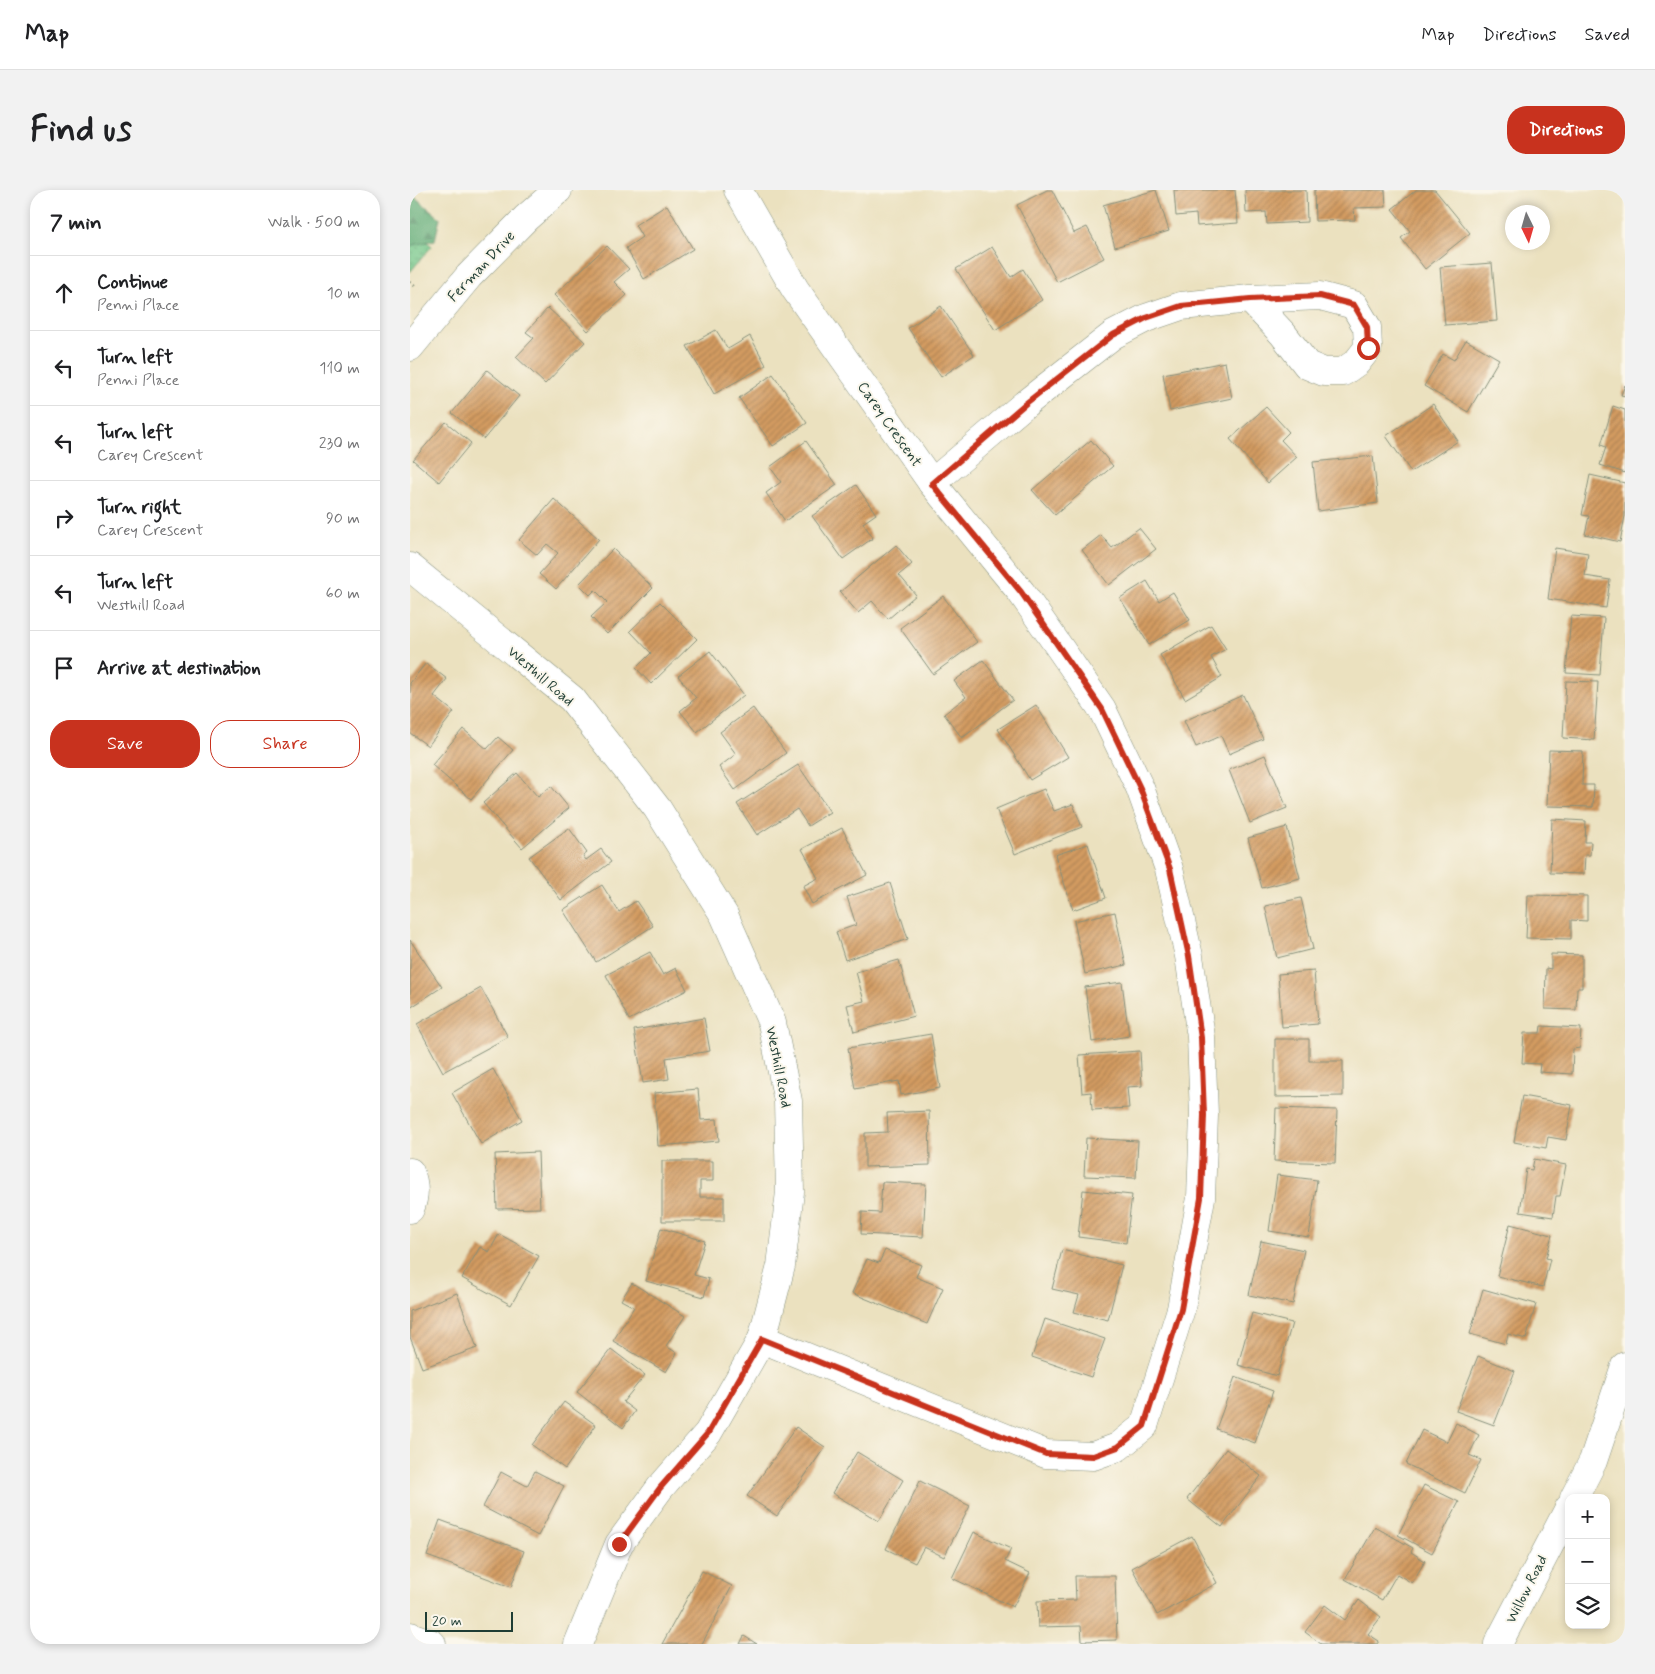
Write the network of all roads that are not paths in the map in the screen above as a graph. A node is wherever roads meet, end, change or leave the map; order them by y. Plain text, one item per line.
1 (558, 190) edge
2 (738, 190) edge
3 (1250, 299) dead end
4 (410, 347) edge
5 (932, 484) junction
6 (410, 567) edge
7 (410, 1172) edge
8 (410, 1208) edge
9 (762, 1339) junction
10 (1625, 1366) edge
11 (1576, 1494) edge
12 (1565, 1516) edge
13 (410, 1636) edge
14 (432, 1644) edge
15 (578, 1644) edge
16 (1498, 1644) edge

1 - 4 street, Ferman Drive
2 - 5 street, Carey Crescent
3 - 5 street
5 - 9 street, Carey Crescent
6 - 9 street, Westhill Road
7 - 8 street
9 - 15 street, Westhill Road
10 - 11 street
12 - 16 street, Willow Road
13 - 14 street

